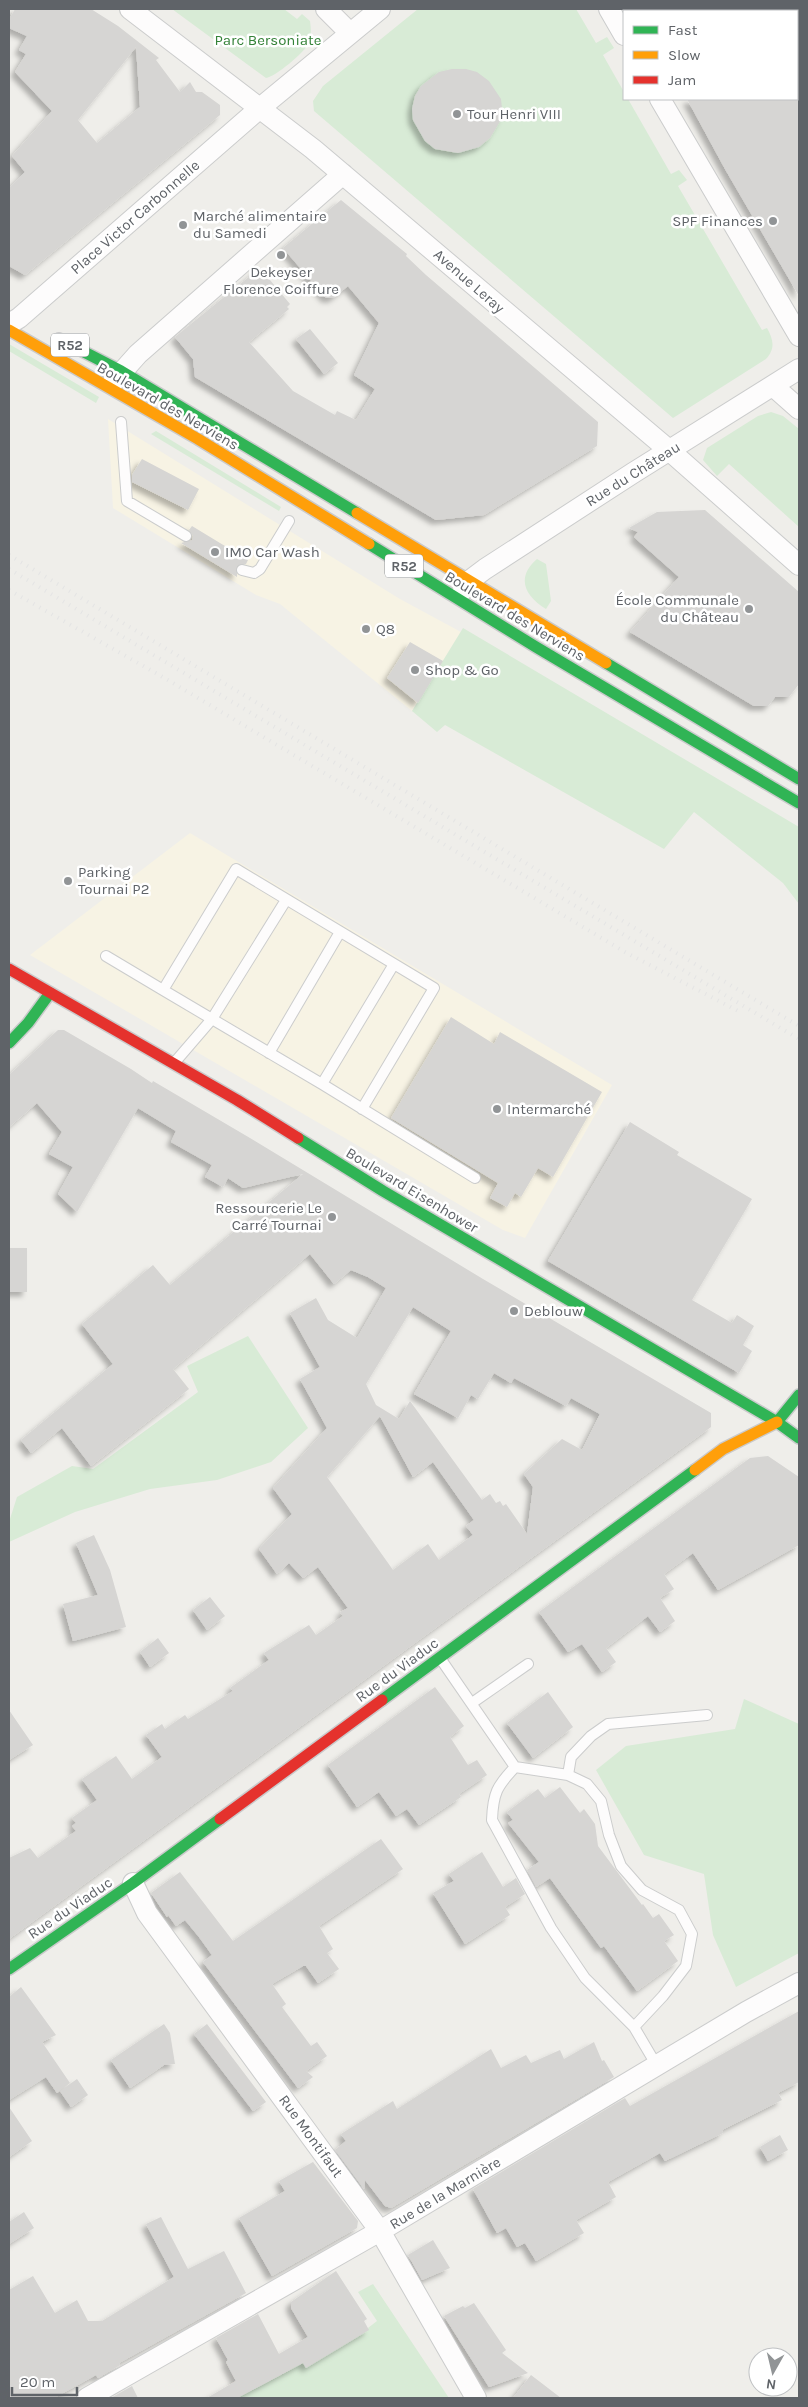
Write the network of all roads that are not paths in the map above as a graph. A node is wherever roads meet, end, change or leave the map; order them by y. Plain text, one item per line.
1 (130, 9) edge
2 (326, 9) edge
3 (380, 9) edge
4 (609, 9) edge
5 (350, 33) junction
6 (623, 34) edge
7 (661, 100) edge
8 (260, 108) junction
9 (343, 174) junction
10 (14, 322) edge
11 (44, 332) dead end
12 (799, 336) edge
13 (9, 339) edge
14 (799, 369) edge
15 (120, 371) junction
16 (773, 386) junction
17 (108, 388) junction
18 (799, 409) edge
19 (121, 422) dead end
20 (670, 451) junction
21 (289, 521) dead end
22 (186, 536) dead end
23 (799, 565) edge
24 (242, 570) dead end
25 (469, 581) junction
26 (458, 599) junction
27 (799, 779) edge
28 (799, 803) edge
29 (799, 811) edge
30 (286, 900) junction
31 (340, 932) junction
32 (106, 956) dead end
33 (394, 964) junction
34 (9, 969) edge
35 (164, 990) junction
36 (50, 993) junction
37 (212, 1020) junction
38 (9, 1043) edge
39 (269, 1053) junction
40 (174, 1063) junction
41 (322, 1084) junction
42 (362, 1109) junction
43 (475, 1178) dead end
44 (799, 1394) edge
45 (777, 1422) junction
46 (799, 1438) edge
47 (440, 1657) junction
48 (528, 1664) dead end
49 (472, 1704) junction
50 (707, 1715) dead end
51 (515, 1767) junction
52 (568, 1775) junction
53 (133, 1883) junction
54 (9, 1968) edge
55 (799, 1983) edge
56 (634, 2027) junction
57 (657, 2066) junction
58 (380, 2231) junction
59 (88, 2398) edge
60 (476, 2398) edge

1 - 8 street, Avenue Leray
2 - 5 street
3 - 5 street, Place Victor Carbonnelle
4 - 6 street
5 - 8 street, Place Victor Carbonnelle
7 - 12 street
8 - 9 street, Avenue Leray
8 - 10 street, Place Victor Carbonnelle
9 - 15 street
9 - 20 street, Avenue Leray
10 - 17 street, Boulevard des Nerviens / R52
11 - 15 street, Boulevard des Nerviens / R52
13 - 29 lane
14 - 16 street, Rue du Château
15 - 17 street
15 - 25 street, Boulevard des Nerviens / R52
16 - 18 street
16 - 20 street, Rue du Château
17 - 26 street, Boulevard des Nerviens / R52
19 - 22 lane
20 - 23 street, Avenue Leray
20 - 25 street, Rue du Château
21 - 24 lane
25 - 26 street
25 - 27 street, Boulevard des Nerviens / R52
26 - 28 street, Boulevard des Nerviens / R52
30 - 31 lane
30 - 35 lane
30 - 37 lane
31 - 33 lane
31 - 39 lane
32 - 35 lane
33 - 41 lane
33 - 42 lane
34 - 36 street, Boulevard Eisenhower
35 - 37 lane
36 - 38 street
36 - 40 street, Boulevard Eisenhower
37 - 39 lane
37 - 40 lane
39 - 41 lane
40 - 45 street, Boulevard Eisenhower
41 - 42 lane
42 - 43 lane
44 - 45 street, Rue du Viaduc
45 - 46 street, Boulevard Eisenhower
45 - 47 street, Rue du Viaduc
47 - 49 lane
47 - 53 street, Rue du Viaduc
48 - 49 lane
49 - 51 lane
50 - 52 lane
51 - 52 lane
51 - 56 lane
52 - 56 lane
53 - 54 street, Rue du Viaduc
53 - 58 street, Rue Montifaut
55 - 57 street, Rue de la Marnière
56 - 57 lane
57 - 58 street, Rue de la Marnière
58 - 59 street, Rue de la Marnière
58 - 60 street, Rue Montifaut

